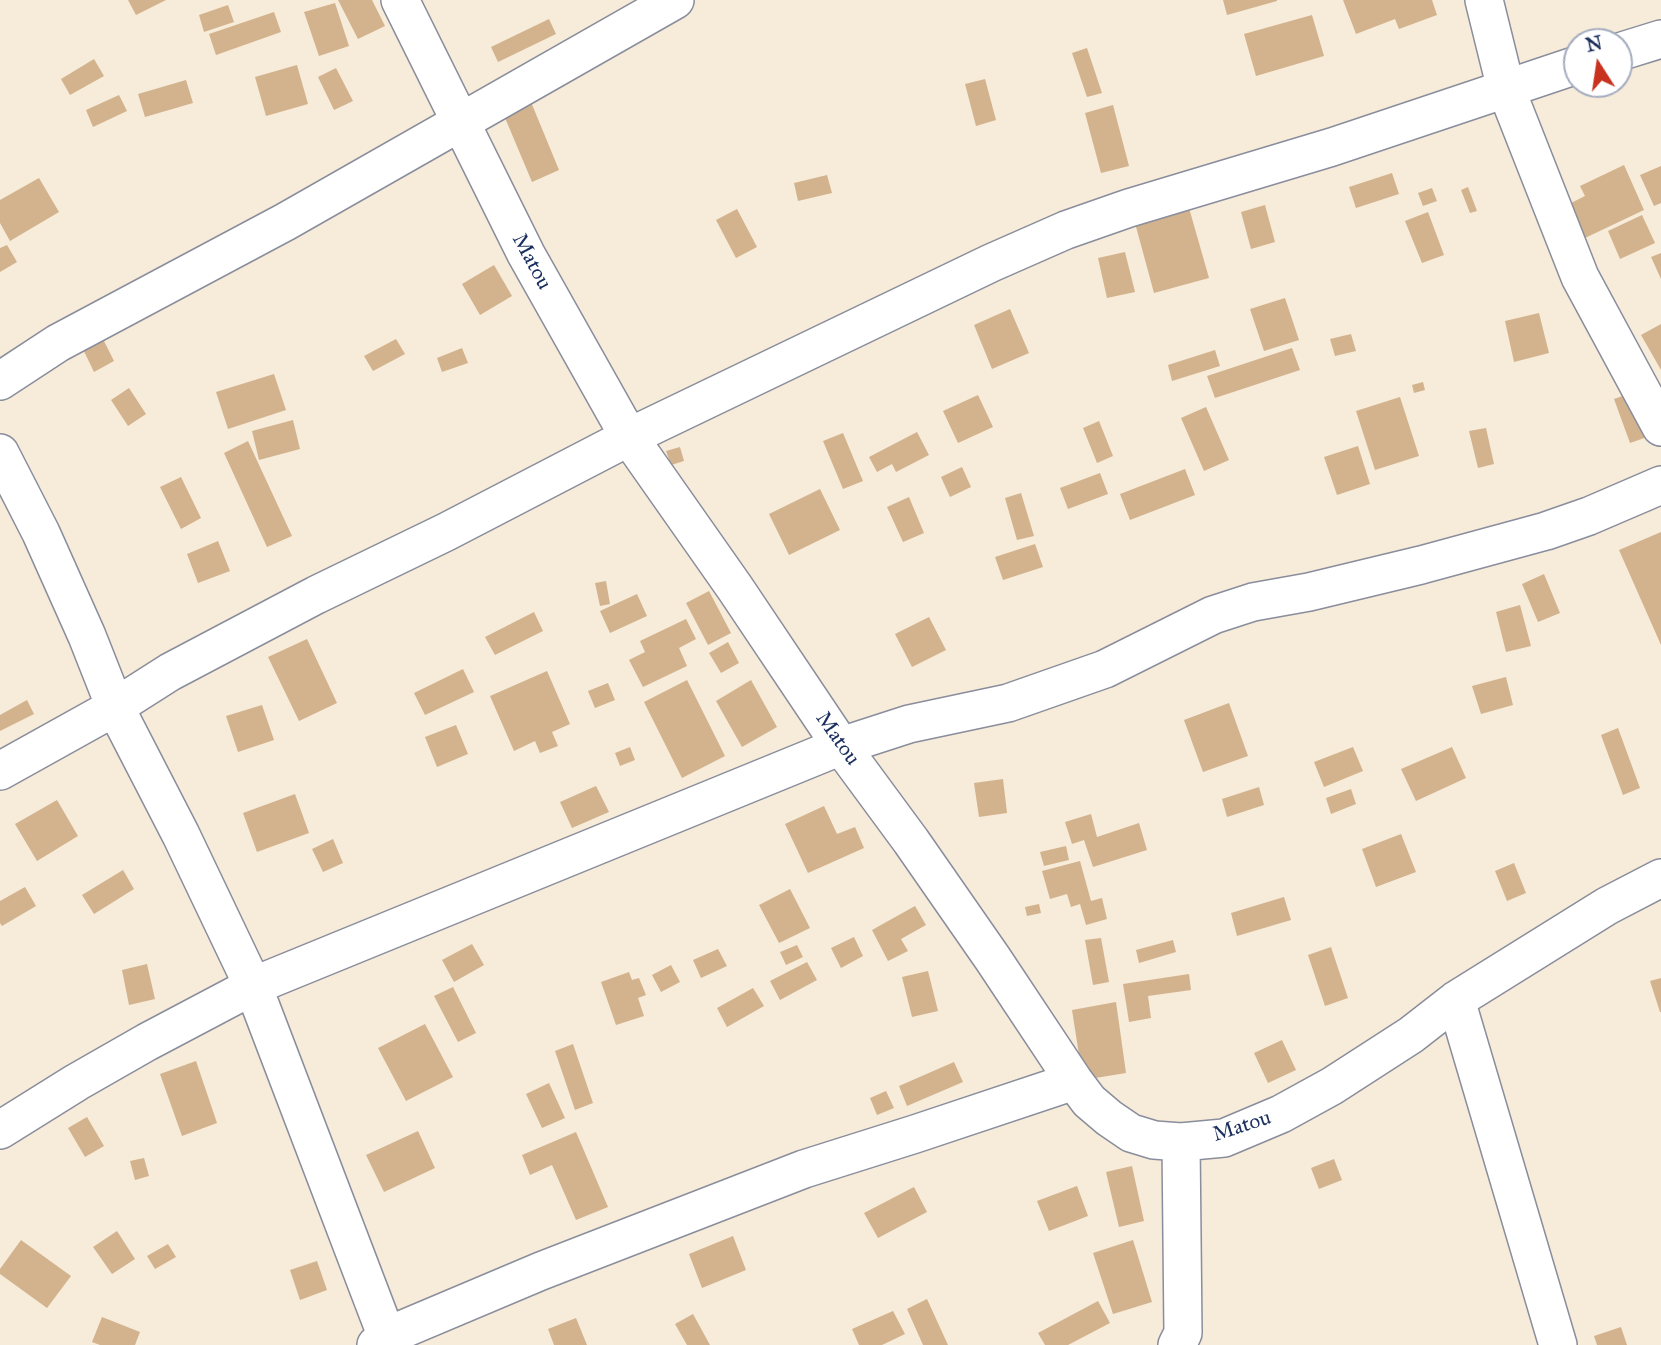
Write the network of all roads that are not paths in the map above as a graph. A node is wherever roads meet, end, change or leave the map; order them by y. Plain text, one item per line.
1 (400, 0) edge
2 (675, 0) edge
3 (1484, 0) edge
4 (1661, 39) edge
5 (1633, 48) edge
6 (1563, 70) edge
7 (1506, 89) junction
8 (461, 122) junction
9 (0, 381) edge
10 (1661, 427) edge
11 (629, 437) junction
12 (0, 453) edge
13 (1660, 488) edge
14 (115, 707) junction
15 (841, 746) junction
16 (0, 771) edge
17 (1661, 878) edge
18 (253, 986) junction
19 (1456, 1000) junction
20 (1074, 1081) junction
21 (0, 1128) edge
22 (1181, 1142) junction
23 (385, 1342) edge
24 (1177, 1345) edge
25 (1558, 1345) edge

1 - 8 street, Matou
2 - 8 street
3 - 7 street
4 - 5 street
6 - 7 street
7 - 10 street
7 - 11 street
8 - 9 street
8 - 11 street, Matou
11 - 14 street
11 - 15 street, Matou
12 - 14 street
13 - 15 street
14 - 16 street
14 - 18 street
15 - 18 street
15 - 20 street, Matou
17 - 19 street, Matou
18 - 21 street
18 - 23 street
19 - 22 street, Matou
19 - 25 street
20 - 22 street, Matou
20 - 23 street
22 - 24 street

